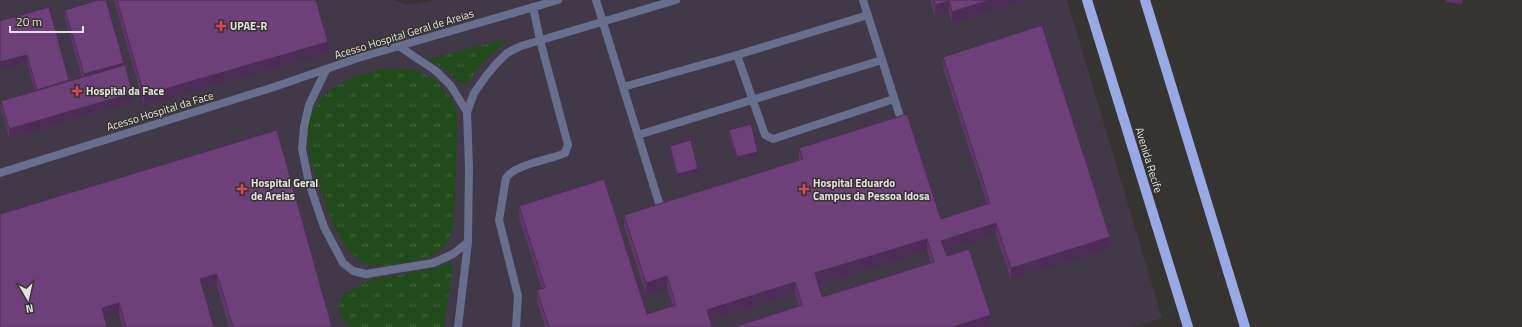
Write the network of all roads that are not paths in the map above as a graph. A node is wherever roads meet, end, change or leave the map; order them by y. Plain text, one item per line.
1 (558, 0) edge
2 (596, 0) edge
3 (676, 0) edge
4 (863, 0) edge
5 (1087, 0) edge
6 (1145, 0) edge
7 (533, 7) junction
8 (868, 15) junction
9 (603, 22) junction
10 (540, 40) junction
11 (400, 47) junction
12 (737, 55) junction
13 (882, 60) junction
14 (326, 70) junction
15 (623, 86) junction
16 (894, 99) junction
17 (753, 100) junction
18 (467, 112) junction
19 (903, 127) edge
20 (638, 135) junction
21 (0, 173) edge
22 (677, 205) edge
23 (468, 242) junction
24 (458, 327) edge
25 (516, 327) edge
26 (1188, 327) edge
27 (1245, 327) edge

1 - 7 lane, Acesso Hospital Geral de Areias
2 - 9 lane
3 - 9 lane
4 - 8 lane
5 - 26 main road, Avenida Recife
6 - 27 main road
7 - 10 lane
7 - 11 lane, Acesso Hospital Geral de Areias
8 - 12 lane
8 - 13 lane
9 - 10 lane
9 - 15 lane
10 - 18 lane
10 - 25 lane
11 - 14 lane, Acesso Hospital Geral de Areias
11 - 18 lane
12 - 15 lane
12 - 17 lane
13 - 16 lane
13 - 17 lane
14 - 21 lane, Acesso Hospital da Face
14 - 23 lane, Acesso Hospital Geral de Areias
15 - 20 lane
16 - 17 lane
16 - 19 lane
17 - 20 lane
18 - 23 lane
20 - 22 lane
23 - 24 lane

